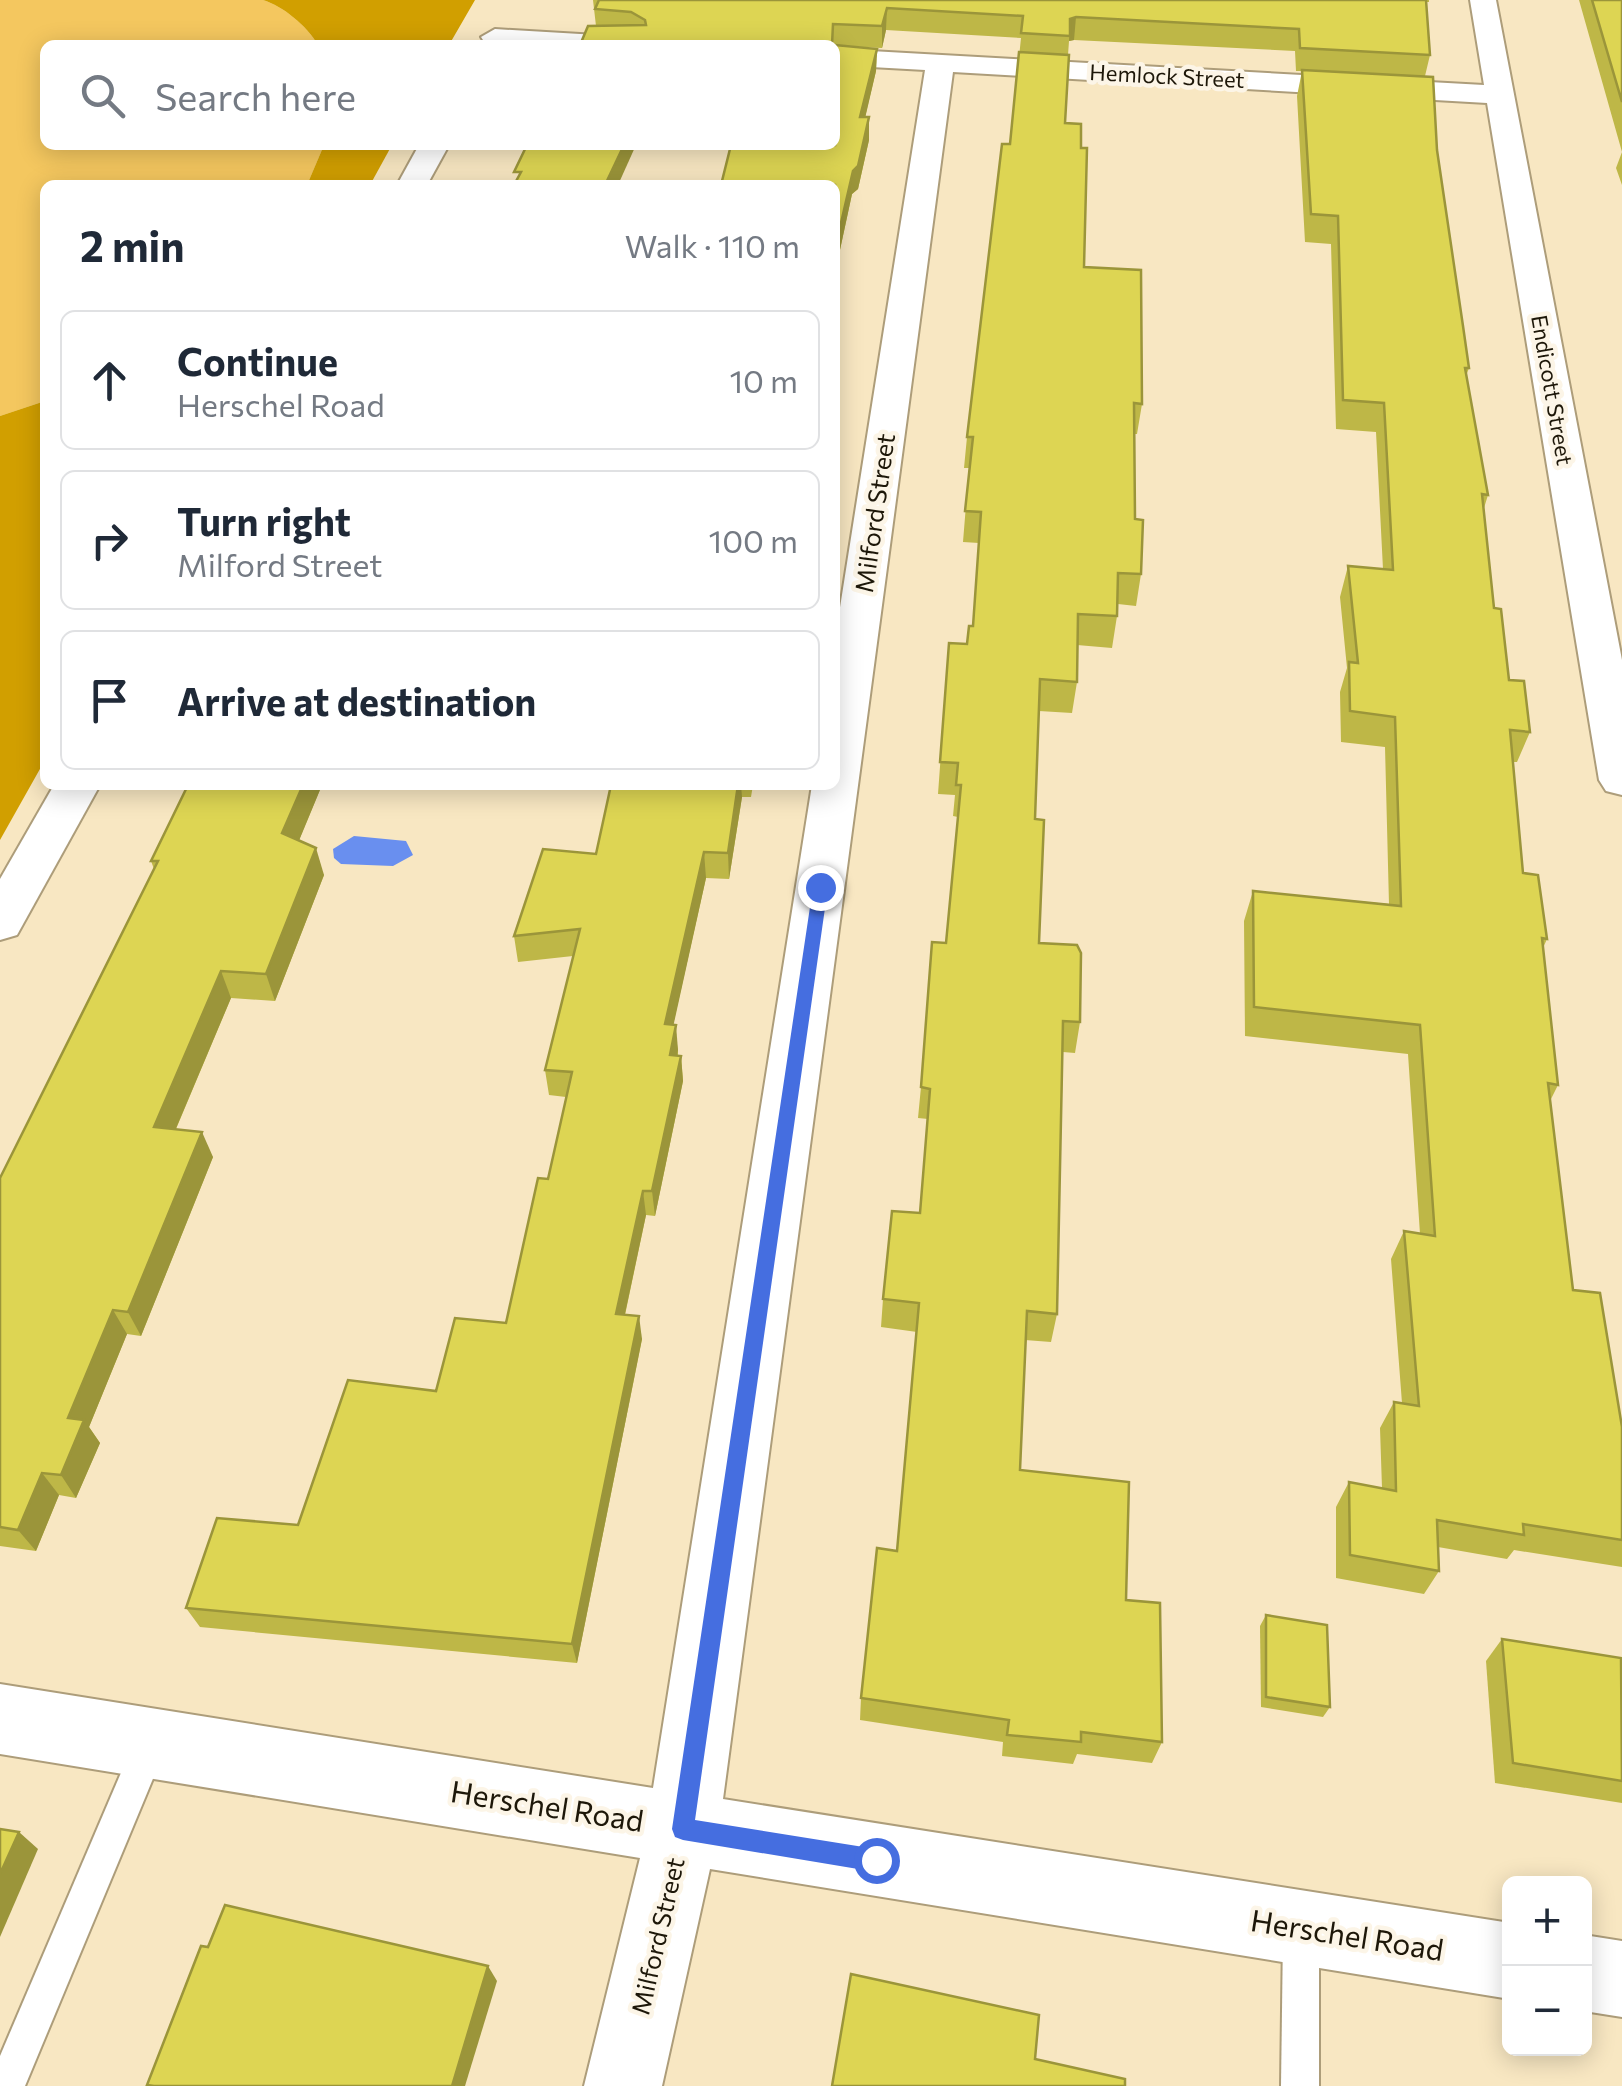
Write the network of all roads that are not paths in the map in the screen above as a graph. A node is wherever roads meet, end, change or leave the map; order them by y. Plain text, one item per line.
1 (1484, 0) edge
2 (509, 12) dead end
3 (493, 40) edge
4 (840, 57) edge
5 (940, 63) junction
6 (1500, 95) junction
7 (431, 150) edge
8 (415, 180) edge
9 (840, 750) edge
10 (1622, 780) edge
11 (74, 790) edge
12 (834, 790) edge
13 (0, 922) edge
14 (0, 1719) edge
15 (151, 1743) junction
16 (683, 1829) junction
17 (1301, 1930) junction
18 (1502, 1961) edge
19 (1592, 1974) edge
20 (1622, 1978) edge
21 (6, 2086) edge
22 (623, 2086) edge
23 (1300, 2086) edge

1 - 6 street, Endicott Street
2 - 3 street
4 - 5 street, Hemlock Street
5 - 6 street, Hemlock Street
5 - 9 street, Milford Street
6 - 10 street, Endicott Street
7 - 8 street
11 - 13 street
12 - 16 street, Milford Street
14 - 15 street, Herschel Road
15 - 16 street, Herschel Road
15 - 21 lane
16 - 17 street, Herschel Road
16 - 22 street, Milford Street
17 - 18 street, Herschel Road
17 - 23 lane
19 - 20 street

